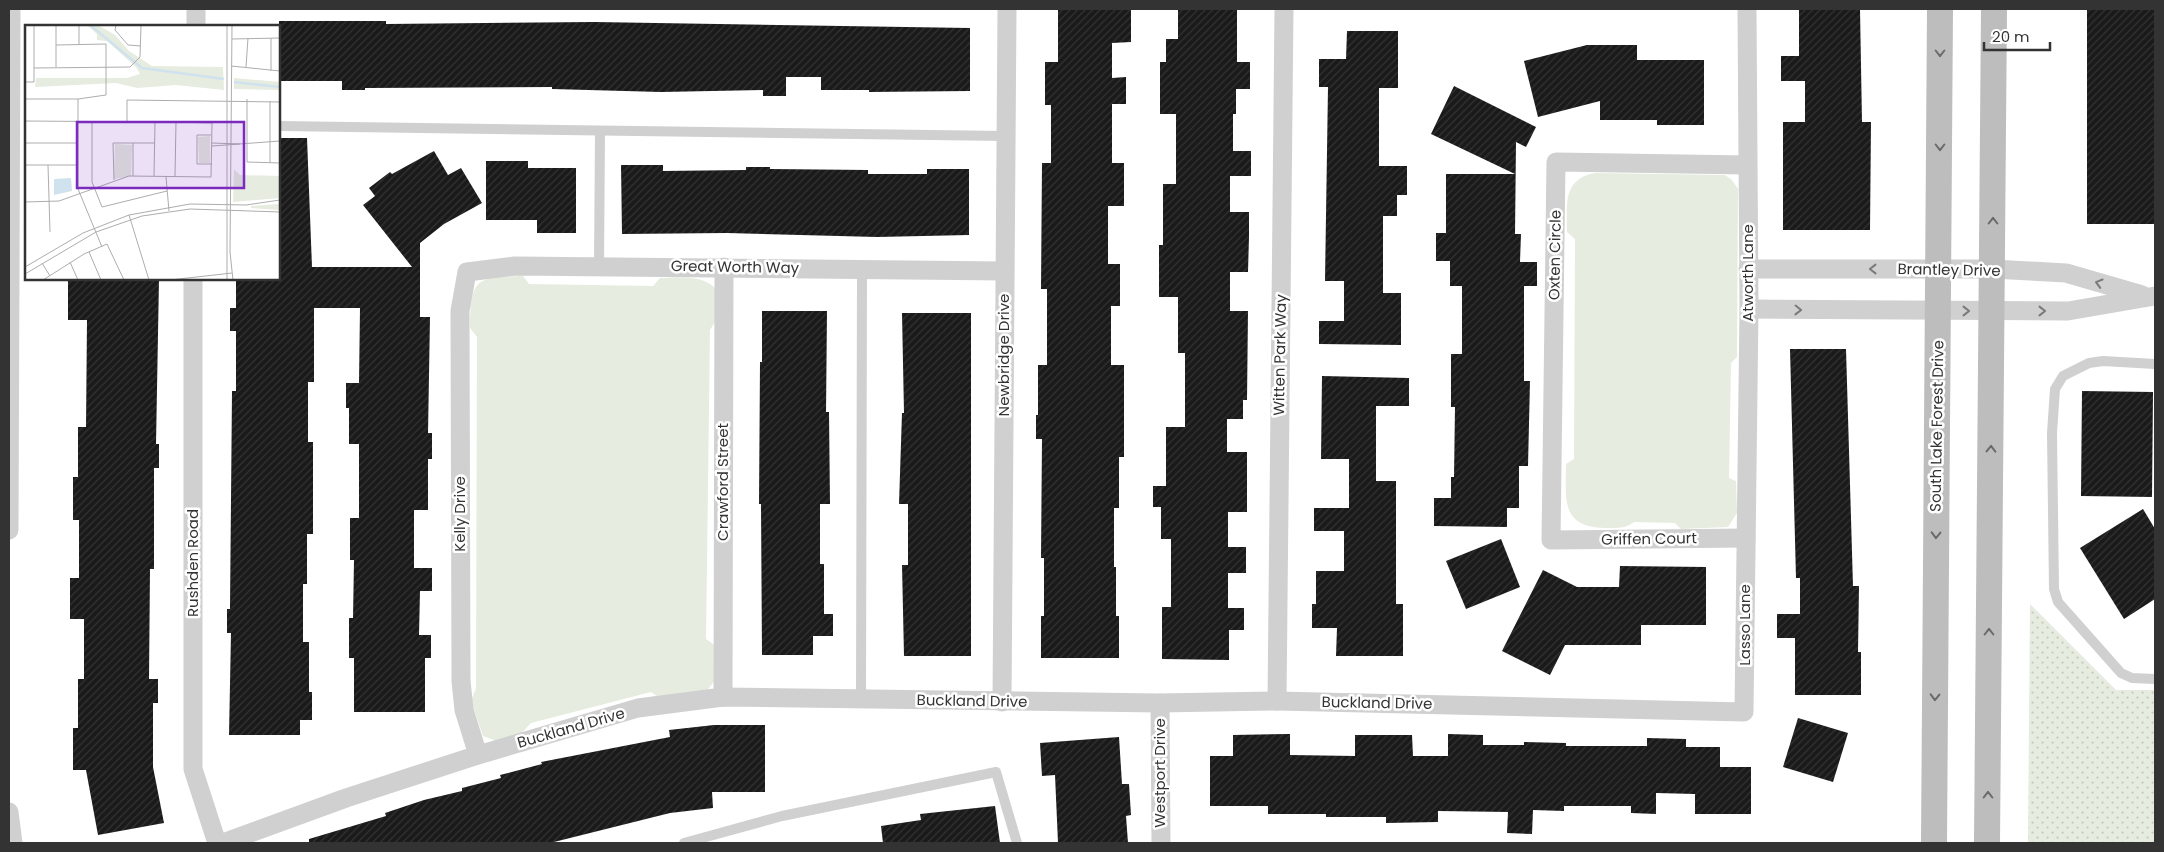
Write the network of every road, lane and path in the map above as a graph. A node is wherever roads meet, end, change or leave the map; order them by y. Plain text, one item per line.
1 (11, 9) edge
2 (196, 9) edge
3 (1007, 9) edge
4 (1284, 9) edge
5 (1747, 9) edge
6 (1940, 9) edge
7 (1994, 9) edge
8 (196, 25) edge
9 (280, 126) edge
10 (600, 131) junction
11 (10, 136) edge
12 (1006, 136) junction
13 (1748, 165) junction
14 (599, 266) junction
15 (724, 267) junction
16 (862, 269) junction
17 (1748, 269) junction
18 (1939, 269) junction
19 (1993, 270) junction
20 (1004, 271) junction
21 (9, 272) edge
22 (467, 272) joint
23 (193, 280) edge
24 (2151, 296) edge
25 (1749, 309) junction
26 (1938, 311) junction
27 (1993, 311) junction
28 (2155, 364) edge
29 (9, 415) edge
30 (9, 530) edge
31 (1746, 538) junction
32 (1551, 540) joint
33 (2155, 679) edge
34 (723, 697) junction
35 (861, 699) junction
36 (1277, 701) junction
37 (1002, 702) junction
38 (1160, 703) junction
39 (1744, 712) joint
40 (478, 755) junction
41 (9, 812) edge
42 (13, 843) edge
43 (217, 843) edge
44 (222, 843) edge
45 (684, 843) edge
46 (1017, 843) edge
47 (1160, 843) edge
48 (1934, 843) edge
49 (1987, 843) edge

1 - 11 street
2 - 8 street
3 - 12 street, Newbridge Drive
4 - 36 street, Witten Park Way
5 - 13 street, Atworth Lane
6 -> 18 main road, South Lake Forest Drive
19 -> 7 main road
9 - 10 lane
10 - 12 lane
10 - 14 lane
11 - 21 street
12 - 20 street, Newbridge Drive
13 - 17 street, Atworth Lane
13 - 32 street, Oxten Circle
14 - 15 street, Great Worth Way
14 - 22 street, Great Worth Way
15 - 16 street, Great Worth Way
15 - 34 street, Crawford Street
16 - 20 street, Great Worth Way
16 - 35 lane
18 -> 17 street, Brantley Drive
17 - 25 street, Atworth Lane
18 - 19 street, Brantley Drive
18 - 26 main road, South Lake Forest Drive
24 -> 19 street, Brantley Drive
19 - 27 main road
20 - 37 street, Newbridge Drive
21 - 29 street
22 - 40 street, Kelly Drive
23 - 43 street, Rushden Road
27 -> 24 street, Brantley Drive
25 -> 26 street, Brantley Drive
25 - 31 street, Atworth Lane
26 -> 27 street, Brantley Drive
26 -> 48 main road, South Lake Forest Drive
49 -> 27 main road
28 - 33 lane
29 - 30 street
31 - 32 street, Griffen Court
31 - 39 street, Lasso Lane
34 - 35 street, Buckland Drive
34 - 40 street, Buckland Drive
35 - 37 street, Buckland Drive
36 - 38 street, Buckland Drive
36 - 39 street, Buckland Drive
37 - 38 street, Buckland Drive
38 - 47 street, Westport Drive
40 - 44 street, Buckland Drive
41 - 42 street
45 - 46 lane

